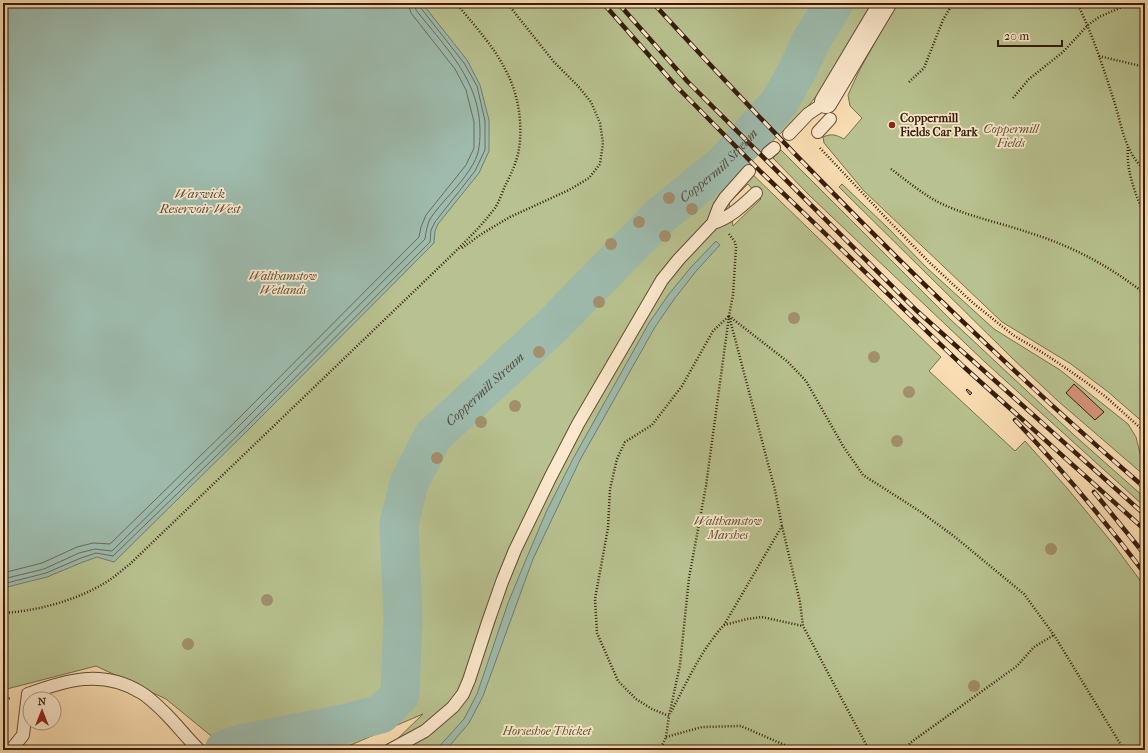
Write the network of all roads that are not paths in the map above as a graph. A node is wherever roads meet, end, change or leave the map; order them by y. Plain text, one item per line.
1 (885, 3) edge
2 (828, 111) junction
3 (818, 132) road end
4 (788, 134) dead end
5 (750, 171) dead end
6 (756, 193) dead end
7 (713, 223) junction
8 (11, 750) edge
9 (199, 750) edge
10 (390, 750) edge

1 - 2 street
2 - 3 lane
2 - 4 lane
5 - 7 lane
6 - 7 lane
7 - 10 lane
8 - 9 lane

